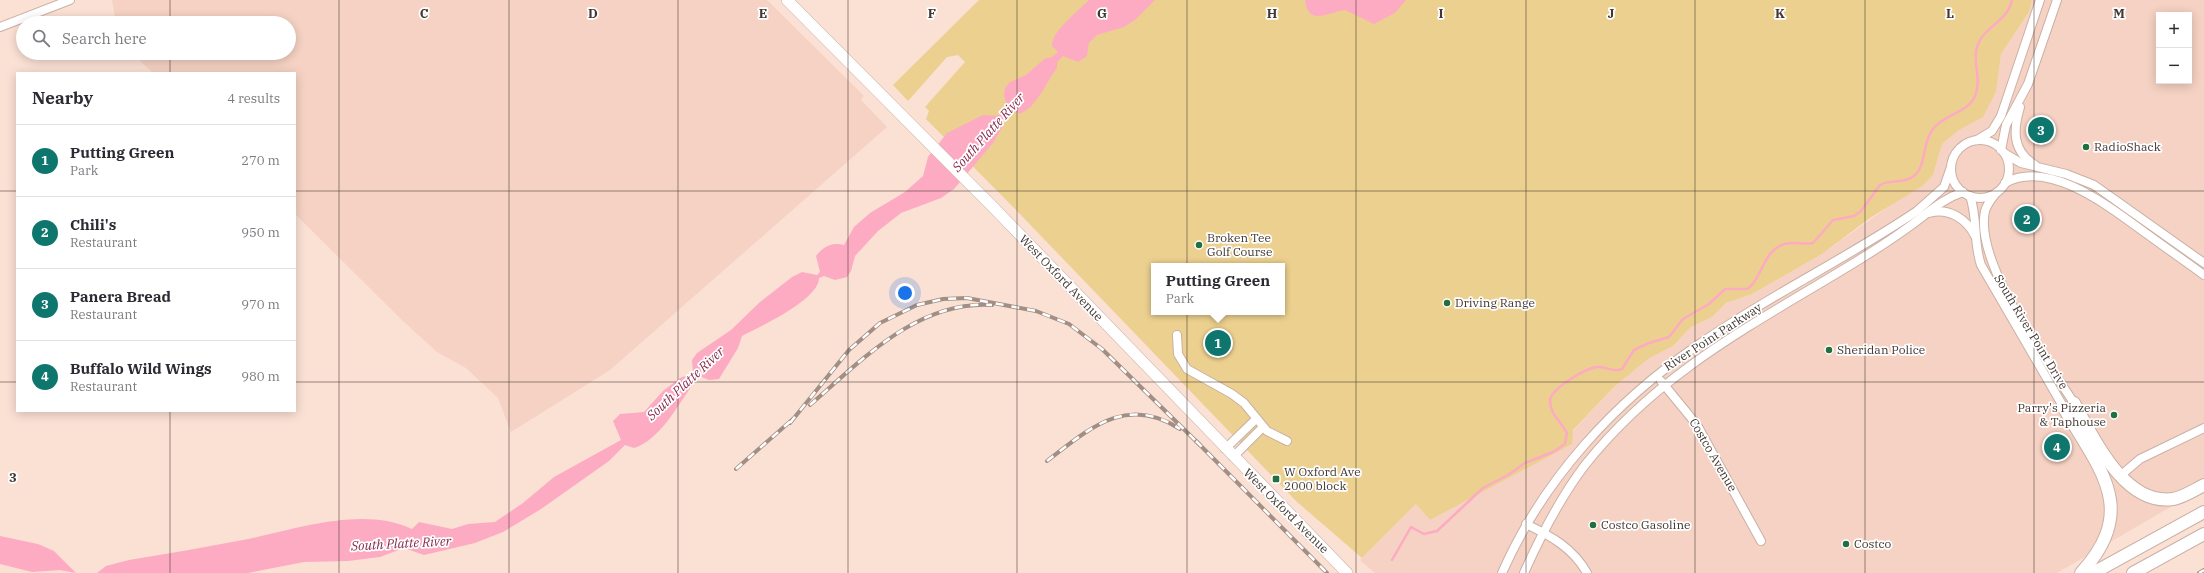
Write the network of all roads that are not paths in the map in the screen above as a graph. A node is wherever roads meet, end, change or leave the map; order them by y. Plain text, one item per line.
1 (70, 0) edge
2 (787, 0) edge
3 (2040, 0) edge
4 (2057, 0) edge
5 (29, 16) edge
6 (16, 21) edge
7 (0, 27) edge
8 (2024, 93) junction
9 (1976, 140) junction
10 (2003, 151) junction
11 (1951, 167) junction
12 (2042, 168) junction
13 (2005, 183) junction
14 (1996, 193) junction
15 (1966, 194) junction
16 (1924, 214) junction
17 (1976, 239) junction
18 (2204, 263) edge
19 (2204, 275) edge
20 (1178, 335) dead end
21 (1656, 375) junction
22 (1664, 384) junction
23 (2069, 405) junction
24 (1256, 419) junction
25 (1263, 427) junction
26 (2204, 428) edge
27 (1287, 441) dead end
28 (1229, 453) junction
29 (2120, 476) junction
30 (2204, 485) edge
31 (2204, 512) edge
32 (1526, 524) junction
33 (1543, 532) junction
34 (2204, 534) edge
35 (1761, 541) dead end
36 (1333, 558) junction
37 (1347, 573) edge
38 (1354, 573) edge
39 (1502, 573) edge
40 (1524, 573) edge
41 (1587, 573) edge
42 (2081, 573) edge
43 (2093, 573) edge
44 (2133, 573) edge

1 - 5 street
2 - 28 main road, West Oxford Avenue
3 - 9 street
4 - 8 street
6 - 7 street
8 - 10 street
8 - 12 street
9 - 10 street
9 - 11 street
10 - 12 street
10 - 13 street
11 - 15 street
11 - 21 street, River Point Parkway
12 - 18 street
13 - 14 street
13 - 19 street
14 - 15 street
14 - 23 street, South River Point Drive
15 - 16 street, River Point Parkway
15 - 17 street, South River Point Drive
16 - 17 street
16 - 22 street, River Point Parkway
17 - 23 street, South River Point Drive
20 - 24 street
21 - 22 street, Costco Avenue
21 - 32 street, River Point Parkway
22 - 33 street, River Point Parkway
22 - 35 street, Costco Avenue
23 - 29 highway
23 - 42 highway
24 - 25 street
24 - 28 street
25 - 27 street
25 - 28 street
26 - 29 street
28 - 36 main road, West Oxford Avenue
29 - 30 highway
31 - 43 highway
32 - 33 street
32 - 39 street, River Point Parkway
33 - 40 street, River Point Parkway
33 - 41 street
34 - 44 highway
36 - 37 main road, West Oxford Avenue
36 - 38 main road, West Oxford Avenue

